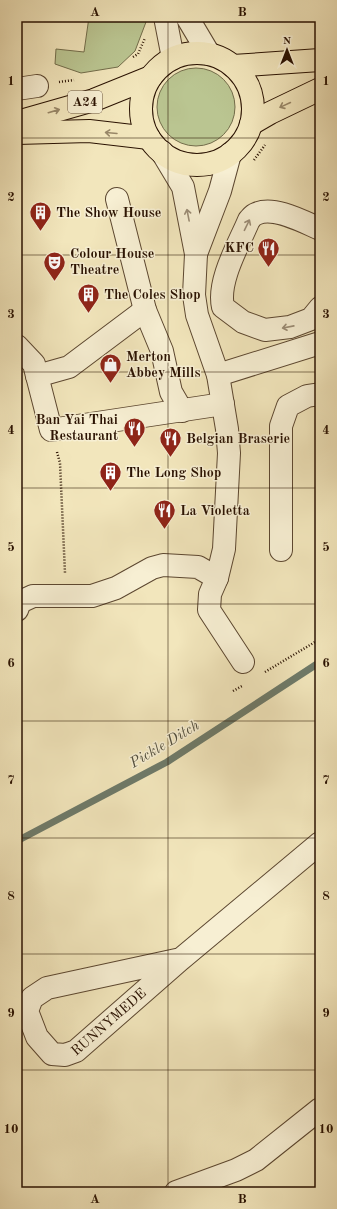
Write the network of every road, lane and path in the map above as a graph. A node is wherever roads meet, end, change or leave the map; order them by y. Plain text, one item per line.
1 (165, 17) edge
2 (187, 17) edge
3 (147, 33) dead end
4 (209, 54) junction
5 (173, 58) junction
6 (320, 60) edge
7 (128, 62) dead end
8 (233, 66) junction
9 (151, 77) junction
10 (81, 78) dead end
11 (27, 88) edge
12 (320, 89) edge
13 (17, 122) edge
14 (251, 124) junction
15 (17, 133) edge
16 (270, 140) dead end
17 (155, 145) junction
18 (230, 154) junction
19 (253, 161) dead end
20 (117, 199) dead end
21 (320, 229) edge
22 (196, 254) junction
23 (320, 308) edge
24 (145, 310) junction
25 (320, 343) edge
26 (17, 346) edge
27 (218, 375) junction
28 (37, 376) junction
29 (320, 394) edge
30 (223, 404) junction
31 (182, 411) junction
32 (51, 430) junction
33 (281, 550) dead end
34 (217, 578) junction
35 (66, 597) junction
36 (17, 610) edge
37 (320, 639) edge
38 (252, 668) joint
39 (320, 843) edge
40 (181, 959) junction
41 (320, 1110) edge
42 (184, 1191) edge

1 - 5 street
2 - 4 street
3 - 7 path
4 - 5 highway, A24
4 - 8 highway, A24
5 - 9 highway, A24
6 - 8 highway
8 - 14 highway, A24
13 -> 9 highway, A24
9 - 17 highway, A24
10 - 11 path
12 -> 14 highway
14 - 18 highway, A24
17 -> 15 highway, A24
16 - 19 path
17 - 18 highway, A24
22 -> 17 street
18 - 22 street
20 - 24 street
23 -> 21 street
22 - 27 street
24 - 28 street
24 - 31 street
25 - 27 street
26 - 28 street
27 - 30 street
28 - 32 street
29 - 33 street
30 - 31 street
30 - 34 street
31 - 32 street
32 - 35 path
34 - 35 street
34 - 38 street
35 - 36 street
37 - 38 path
39 - 40 street, RUNNYMEDE
40 - 40 street, RUNNYMEDE
41 - 42 street

